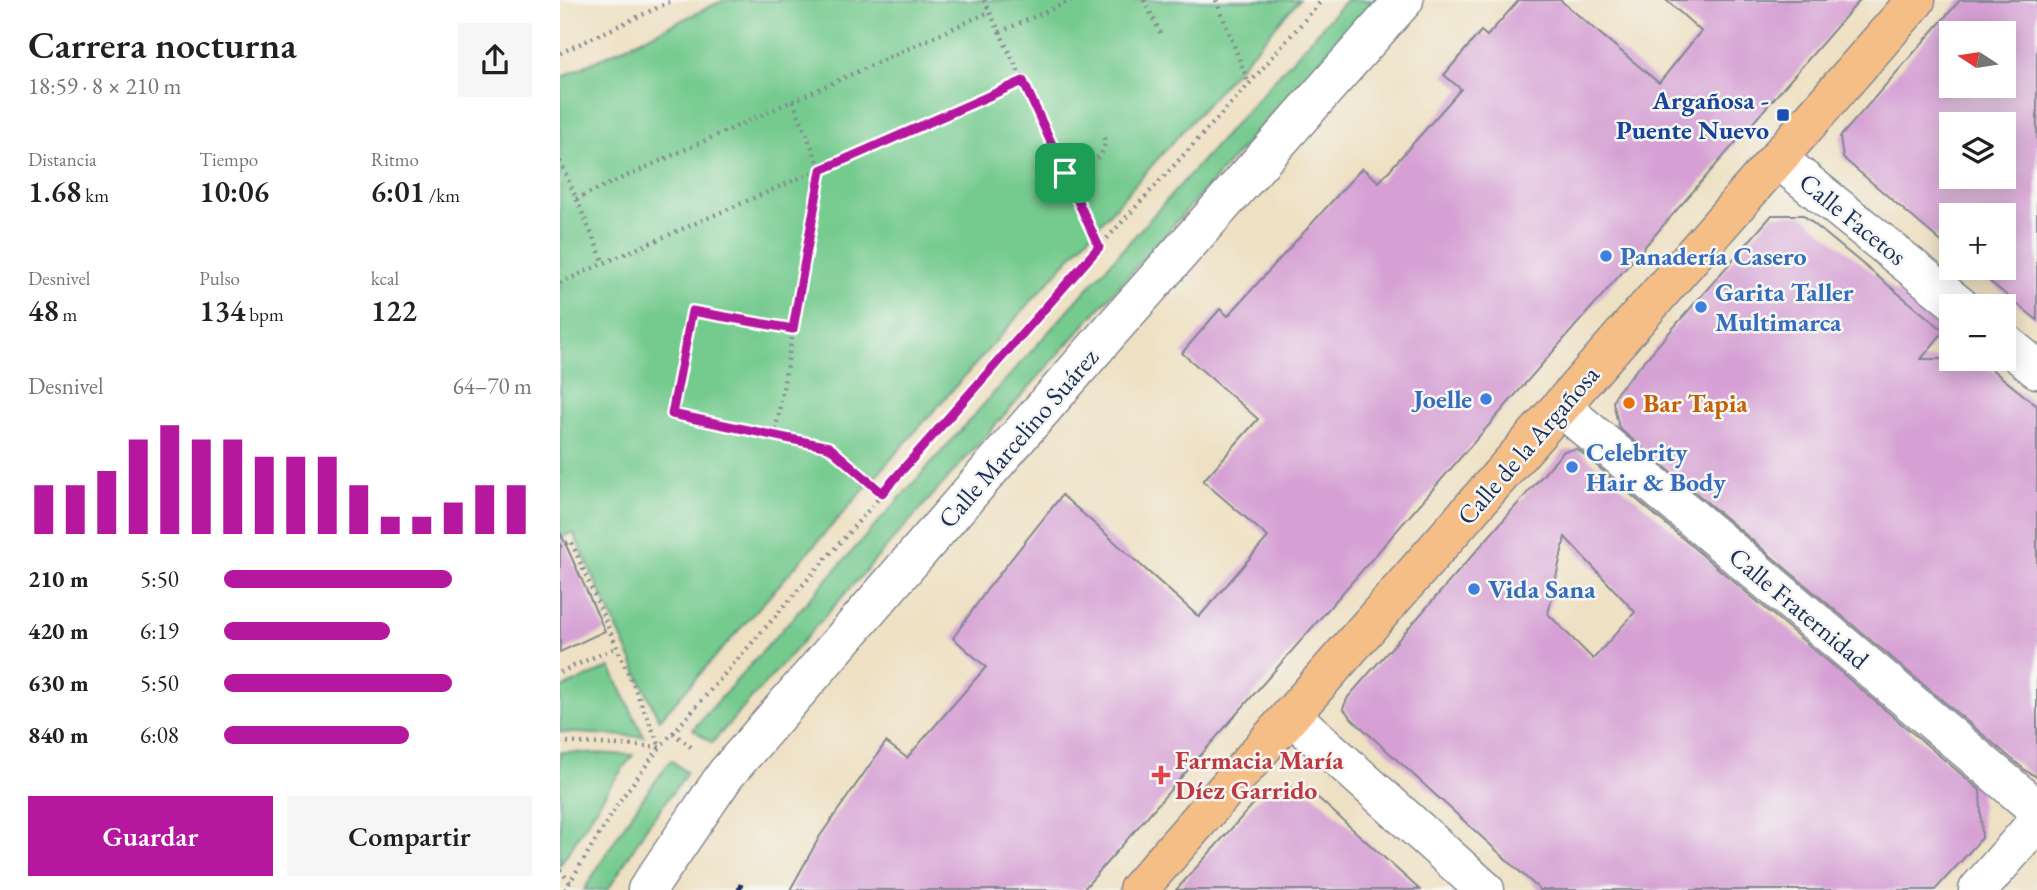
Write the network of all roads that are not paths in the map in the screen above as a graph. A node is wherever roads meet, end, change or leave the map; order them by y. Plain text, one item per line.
1 (1404, 0) edge
2 (1916, 0) edge
3 (1778, 159) junction
4 (1945, 294) edge
5 (2016, 352) edge
6 (2037, 369) edge
7 (1561, 407) junction
8 (1292, 716) junction
9 (2037, 809) edge
10 (2037, 822) edge
11 (648, 890) edge
12 (1138, 890) edge
13 (1485, 890) edge
14 (1978, 890) edge

1 - 11 street, Calle Marcelino Suárez
2 - 3 main road, Calle de la Argañosa
3 - 4 street, Calle Facetos
3 - 7 main road, Calle de la Argañosa
5 - 6 street
7 - 8 main road, Calle de la Argañosa
7 - 9 street, Calle Fraternidad
8 - 12 main road, Calle de la Argañosa
8 - 13 street
10 - 14 street

